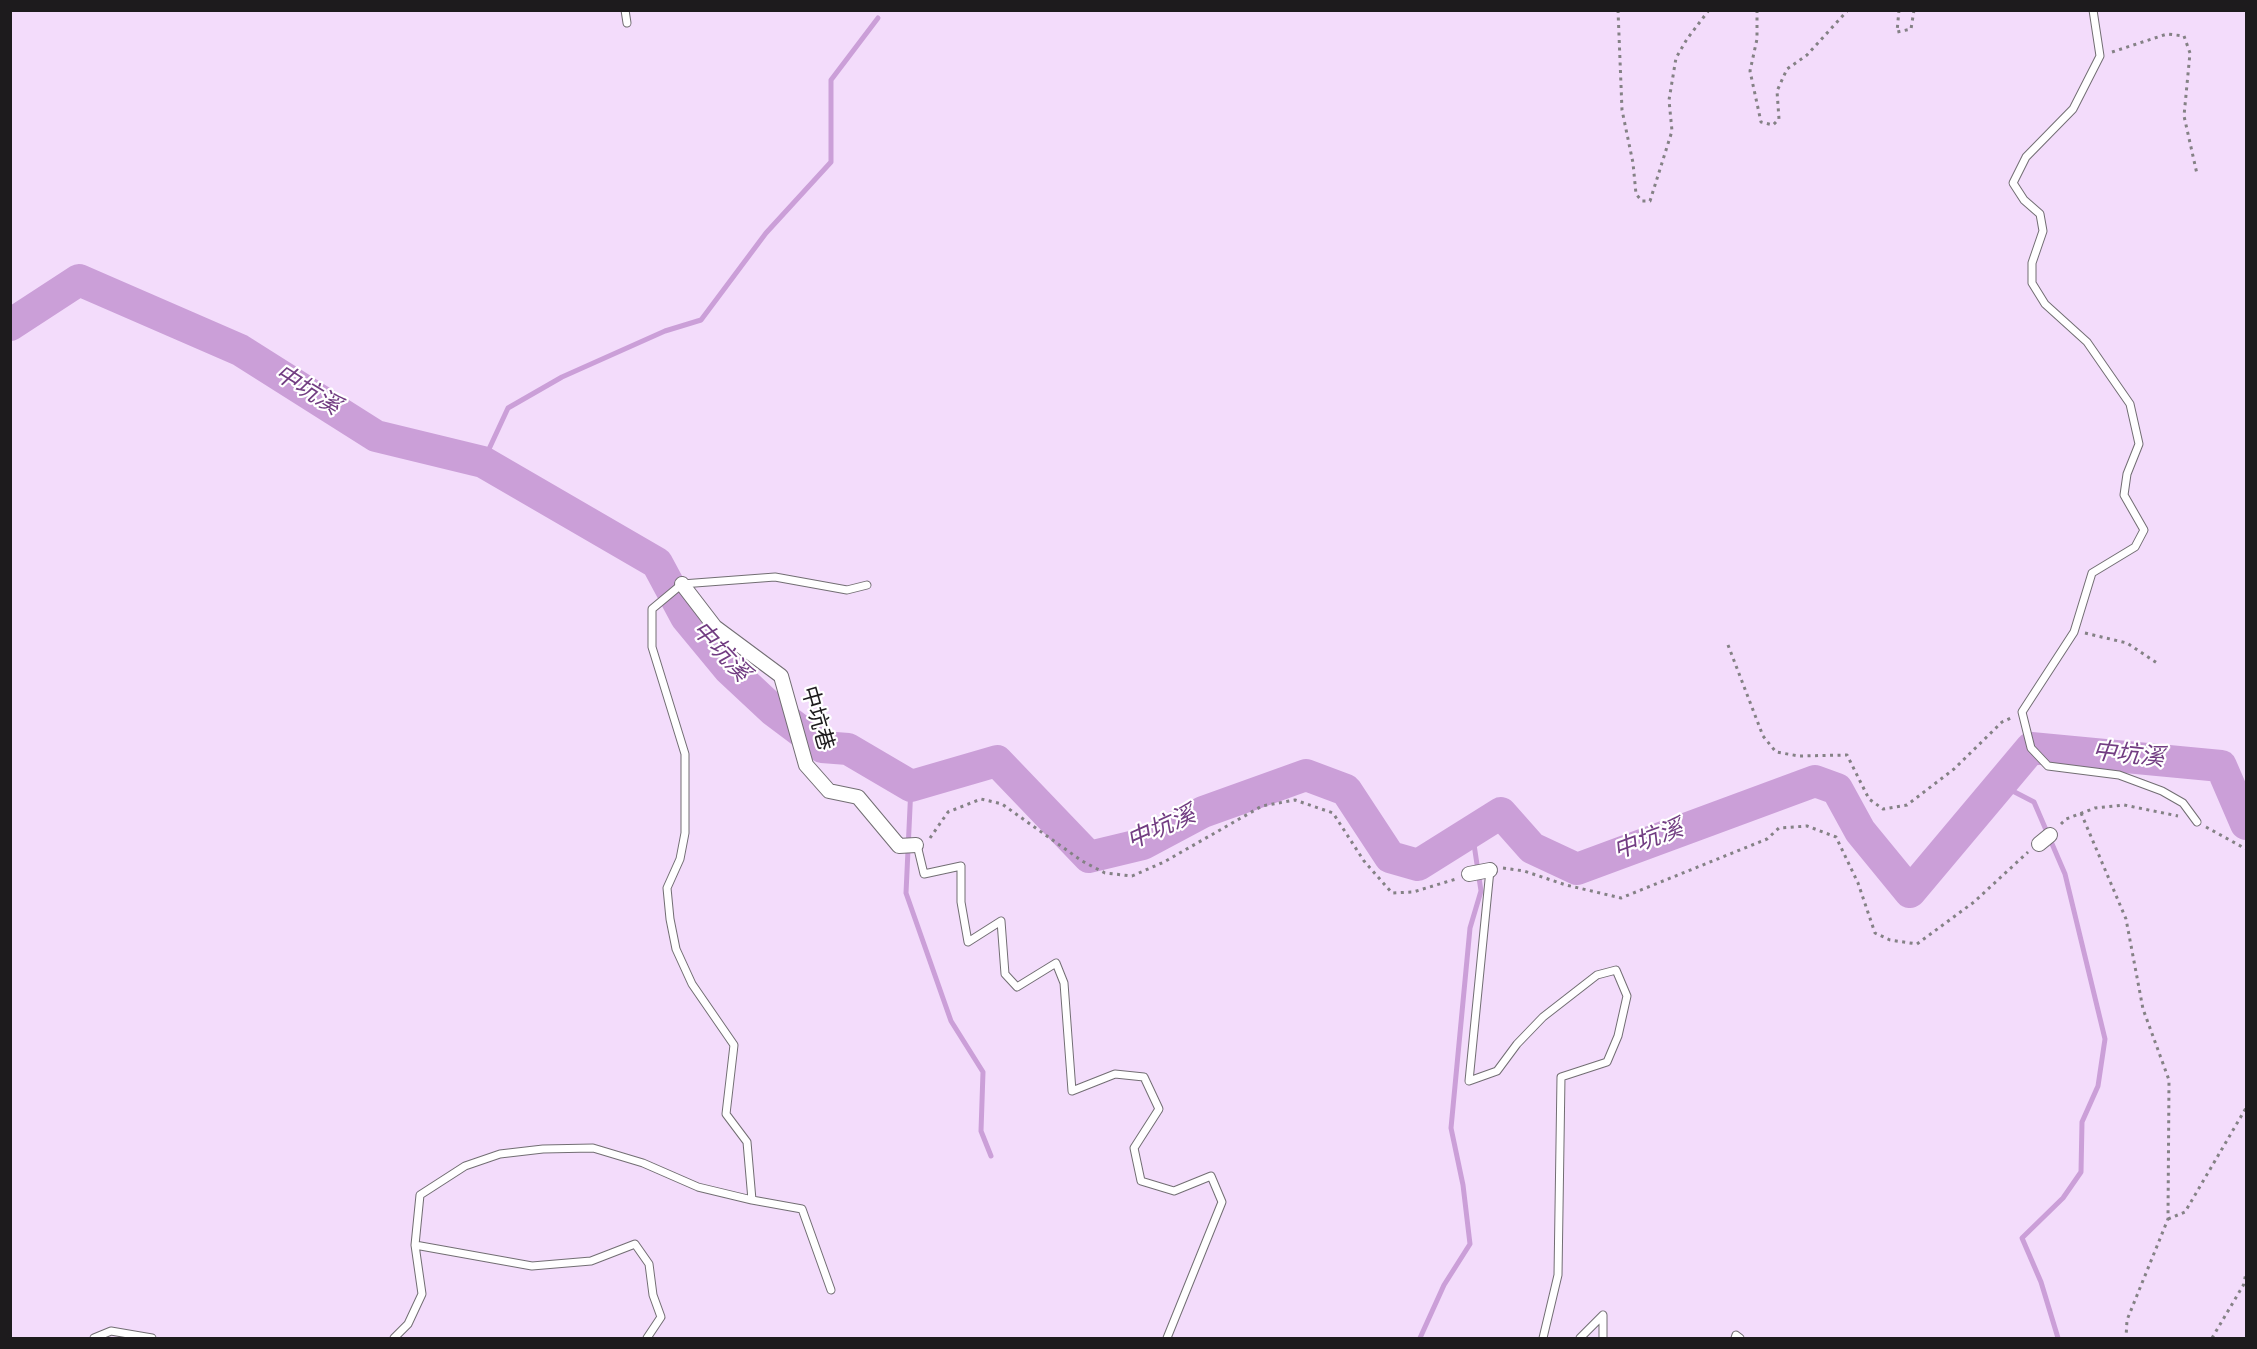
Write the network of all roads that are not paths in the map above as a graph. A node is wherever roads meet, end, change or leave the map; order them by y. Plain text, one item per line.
1 (625, 10) edge
2 (2093, 10) edge
3 (627, 22) dead end
4 (681, 585) junction
5 (867, 585) dead end
6 (2197, 822) road end
7 (916, 845) joint
8 (1490, 870) joint
9 (1469, 874) road end
10 (752, 1200) junction
11 (415, 1245) junction
12 (831, 1290) dead end
13 (94, 1338) edge
14 (152, 1338) edge
15 (394, 1338) edge
16 (648, 1338) edge
17 (1167, 1338) edge
18 (1543, 1338) edge
19 (1580, 1338) edge
20 (1603, 1338) edge
21 (1735, 1338) edge
22 (1740, 1338) edge

1 - 3 lane
2 - 6 lane
4 - 5 lane
4 - 7 street, 中坑巷
4 - 10 lane
7 - 17 lane
8 - 9 street
8 - 18 lane
10 - 11 lane
10 - 12 lane
11 - 15 lane
11 - 16 lane
13 - 14 lane
19 - 20 lane
21 - 22 lane

